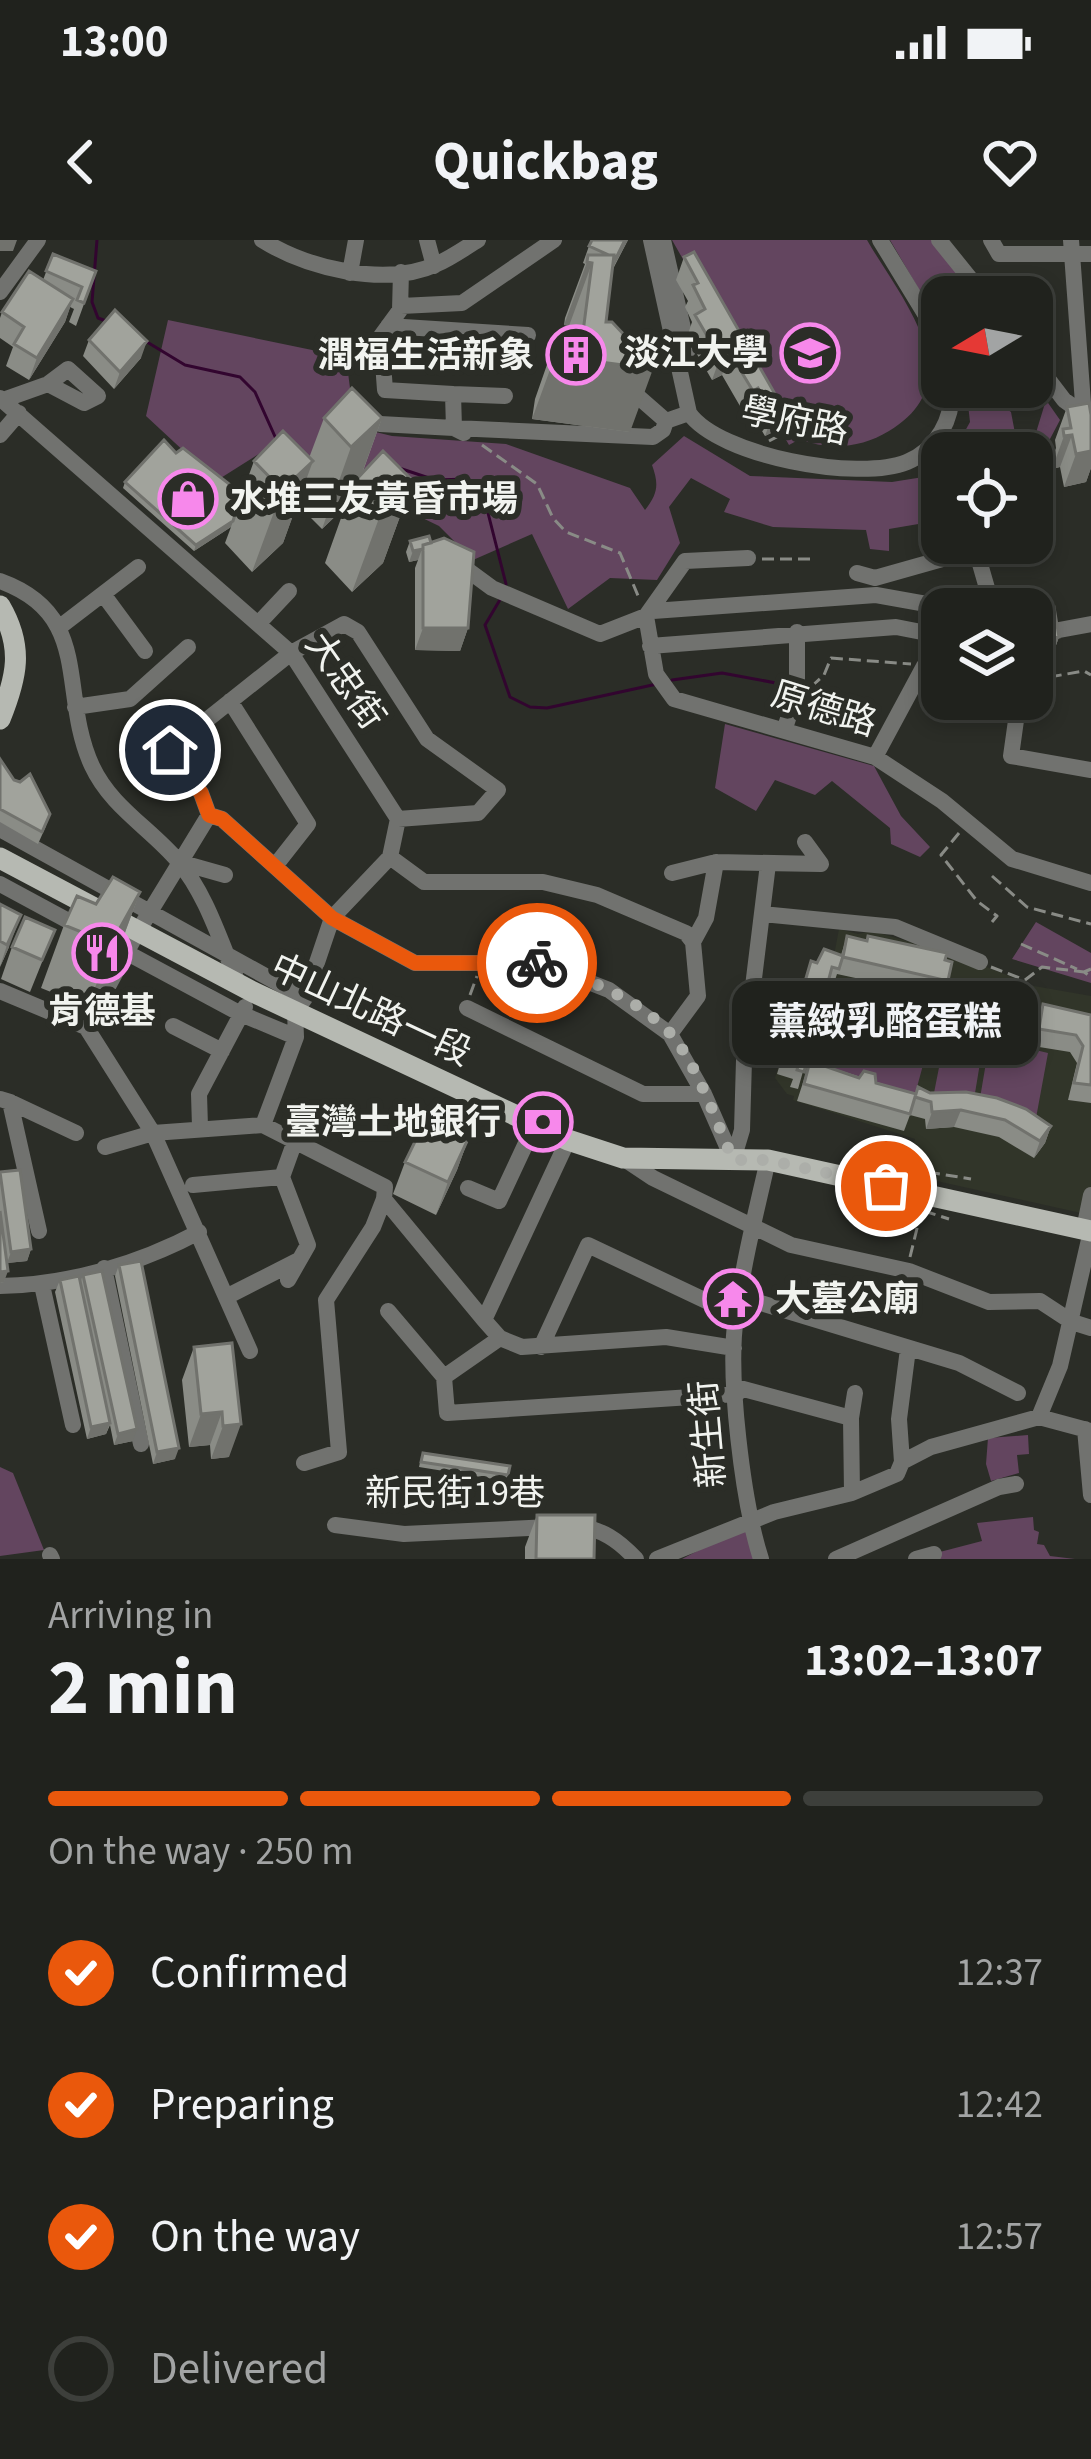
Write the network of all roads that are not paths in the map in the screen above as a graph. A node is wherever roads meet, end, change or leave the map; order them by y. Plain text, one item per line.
1 (38, 240) edge
2 (262, 240) edge
3 (356, 240) edge
4 (427, 240) edge
5 (478, 240) edge
6 (554, 240) edge
7 (651, 240) edge
8 (663, 240) edge
9 (880, 240) edge
10 (939, 240) edge
11 (991, 240) edge
12 (1070, 247) edge
13 (1091, 254) edge
14 (434, 266) junction
15 (401, 272) junction
16 (350, 273) junction
17 (968, 276) edge
18 (0, 292) edge
19 (401, 306) junction
20 (921, 307) edge
21 (388, 326) junction
22 (528, 335) dead end
23 (688, 350) dead end
24 (618, 377) edge
25 (48, 384) dead end
26 (1053, 386) edge
27 (453, 394) junction
28 (505, 396) dead end
29 (1, 399) edge
30 (952, 408) edge
31 (689, 412) junction
32 (19, 413) junction
33 (1088, 418) edge
34 (666, 421) junction
35 (380, 424) edge
36 (460, 431) junction
37 (489, 434) dead end
38 (0, 435) edge
39 (1091, 451) edge
40 (437, 548) edge
41 (748, 558) road end
42 (929, 564) edge
43 (138, 567) dead end
44 (0, 581) edge
45 (869, 582) junction
46 (289, 591) dead end
47 (103, 593) junction
48 (921, 602) edge
49 (0, 606) edge
50 (650, 613) junction
51 (258, 624) junction
52 (1091, 624) edge
53 (61, 626) junction
54 (1053, 631) edge
55 (797, 632) junction
56 (921, 632) edge
57 (650, 646) junction
58 (188, 647) dead end
59 (145, 651) dead end
60 (291, 653) junction
61 (921, 672) edge
62 (230, 701) junction
63 (75, 707) junction
64 (0, 719) edge
65 (1016, 720) edge
66 (784, 728) junction
67 (875, 757) junction
68 (1091, 770) edge
69 (209, 815) junction
70 (398, 819) junction
71 (0, 829) edge
72 (806, 842) dead end
73 (390, 857) junction
74 (0, 858) edge
75 (179, 862) junction
76 (716, 862) junction
77 (768, 864) junction
78 (275, 866) junction
79 (672, 873) dead end
80 (225, 875) dead end
81 (0, 884) edge
82 (1091, 884) edge
83 (150, 910) junction
84 (762, 914) junction
85 (332, 918) junction
86 (132, 942) junction
87 (693, 942) junction
88 (223, 949) junction
89 (980, 962) road end
90 (246, 988) junction
91 (0, 991) edge
92 (300, 1005) junction
93 (466, 1008) road end
94 (241, 1014) junction
95 (173, 1026) dead end
96 (86, 1027) junction
97 (670, 1034) junction
98 (296, 1037) junction
99 (222, 1052) junction
100 (704, 1094) junction
101 (5, 1101) edge
102 (263, 1125) junction
103 (534, 1126) junction
104 (200, 1127) junction
105 (76, 1133) dead end
106 (153, 1133) junction
107 (296, 1138) junction
108 (568, 1140) junction
109 (105, 1148) dead end
110 (623, 1158) junction
111 (733, 1160) junction
112 (768, 1160) junction
113 (282, 1177) junction
114 (193, 1185) dead end
115 (468, 1188) dead end
116 (385, 1193) junction
117 (1091, 1196) edge
118 (753, 1225) junction
119 (1089, 1230) edge
120 (39, 1231) dead end
121 (199, 1232) junction
122 (300, 1260) junction
123 (104, 1268) junction
124 (288, 1280) dead end
125 (0, 1286) edge
126 (42, 1286) junction
127 (228, 1296) junction
128 (738, 1306) junction
129 (388, 1311) dead end
130 (484, 1320) junction
131 (1072, 1322) junction
132 (1091, 1328) edge
133 (500, 1338) junction
134 (541, 1347) junction
135 (734, 1348) junction
136 (908, 1348) junction
137 (250, 1351) dead end
138 (444, 1377) junction
139 (736, 1390) junction
140 (855, 1393) dead end
141 (1018, 1393) dead end
142 (1040, 1417) junction
143 (851, 1418) junction
144 (74, 1425) dead end
145 (1088, 1430) edge
146 (141, 1444) dead end
147 (902, 1462) junction
148 (304, 1463) dead end
149 (1016, 1484) dead end
150 (852, 1492) junction
151 (1091, 1495) edge
152 (750, 1524) junction
153 (335, 1525) dead end
154 (636, 1559) edge
155 (657, 1559) edge
156 (761, 1559) edge
157 (836, 1559) edge

1 - 18 street
2 - 16 street
3 - 16 street
4 - 14 street
5 - 14 street
6 - 19 street
7 - 31 street, 學府路
8 - 23 street
9 - 20 street
10 - 17 street
11 - 12 street
12 - 13 street
12 - 33 street
14 - 15 street
15 - 16 street
15 - 19 street
19 - 21 street
21 - 22 street
21 - 27 street
24 - 34 street
25 - 29 street
26 - 33 street
27 - 28 street
27 - 36 street
29 - 32 street, 大忠街
30 - 31 street, 學府路
31 - 34 street
32 - 38 street
32 - 51 street, 大忠街
33 - 39 street
34 - 36 street
35 - 36 street
36 - 37 street
40 - 50 street
41 - 50 street
42 - 45 street
43 - 47 street
44 - 53 street
45 - 48 street
45 - 50 street
46 - 51 street
47 - 53 street
47 - 59 street
49 - 64 main road
50 - 57 street, 原德路
51 - 60 street, 大忠街
52 - 54 street
53 - 63 street
55 - 56 street
55 - 57 street
55 - 66 street
57 - 66 street, 原德路
58 - 63 street
60 - 62 street
60 - 70 street, 大忠街
60 - 70 street
61 - 67 street
62 - 69 street
62 - 78 street
63 - 75 street
65 - 68 street
66 - 67 street, 原德路
67 - 82 street, 原德路
69 - 75 street
69 - 78 street
70 - 73 street
71 - 83 street
72 - 77 street
73 - 85 street
73 - 87 street
74 - 86 main road, 中山北路一段
75 - 80 street
75 - 83 street
75 - 88 street
76 - 77 street
76 - 79 street
76 - 87 street
77 - 84 street
78 - 85 street
81 - 86 street
83 - 86 street
83 - 88 street
84 - 89 street
84 - 111 street
85 - 92 street
85 - 97 street
86 - 90 main road, 中山北路一段
86 - 94 street
86 - 96 street
87 - 97 street
88 - 90 street
88 - 92 street
90 - 92 main road, 中山北路一段
90 - 94 street
91 - 96 street
92 - 98 street
92 - 103 main road, 中山北路一段
93 - 100 street
94 - 98 street
94 - 99 street
95 - 99 street
96 - 106 street
97 - 100 street
98 - 102 street
99 - 104 street
100 - 111 street
101 - 105 street
101 - 120 street
102 - 104 street
102 - 107 street
103 - 108 main road, 中山北路一段
103 - 115 street
104 - 106 street
106 - 109 street
106 - 121 street
107 - 113 street
107 - 116 street
108 - 110 main road, 中山北路一段
108 - 130 street
110 - 111 main road, 中山北路一段
110 - 118 street
111 - 112 main road, 中山北路一段
112 - 118 street, 新生街
112 - 119 main road, 中山北路一段
113 - 114 street
113 - 122 street
116 - 130 street
116 - 148 street
117 - 119 street
118 - 128 street, 新生街
118 - 131 street
119 - 131 street
121 - 123 street
121 - 127 street
122 - 124 street
122 - 127 street
123 - 126 street
123 - 146 street
125 - 126 street
126 - 144 street
127 - 137 street
128 - 134 street
128 - 135 street, 新生街
128 - 136 street
129 - 138 street
130 - 133 street
131 - 132 street
131 - 142 street
133 - 134 street
133 - 138 street
134 - 135 street
135 - 139 street, 新生街
136 - 141 street
136 - 147 street
138 - 139 street
139 - 143 street
139 - 152 street, 新生街
140 - 143 street
142 - 145 street
142 - 147 street
143 - 150 street
145 - 151 street
147 - 150 street
149 - 157 street
150 - 152 street
152 - 155 street
152 - 156 street, 新生街
153 - 154 street, 新民街19巷

